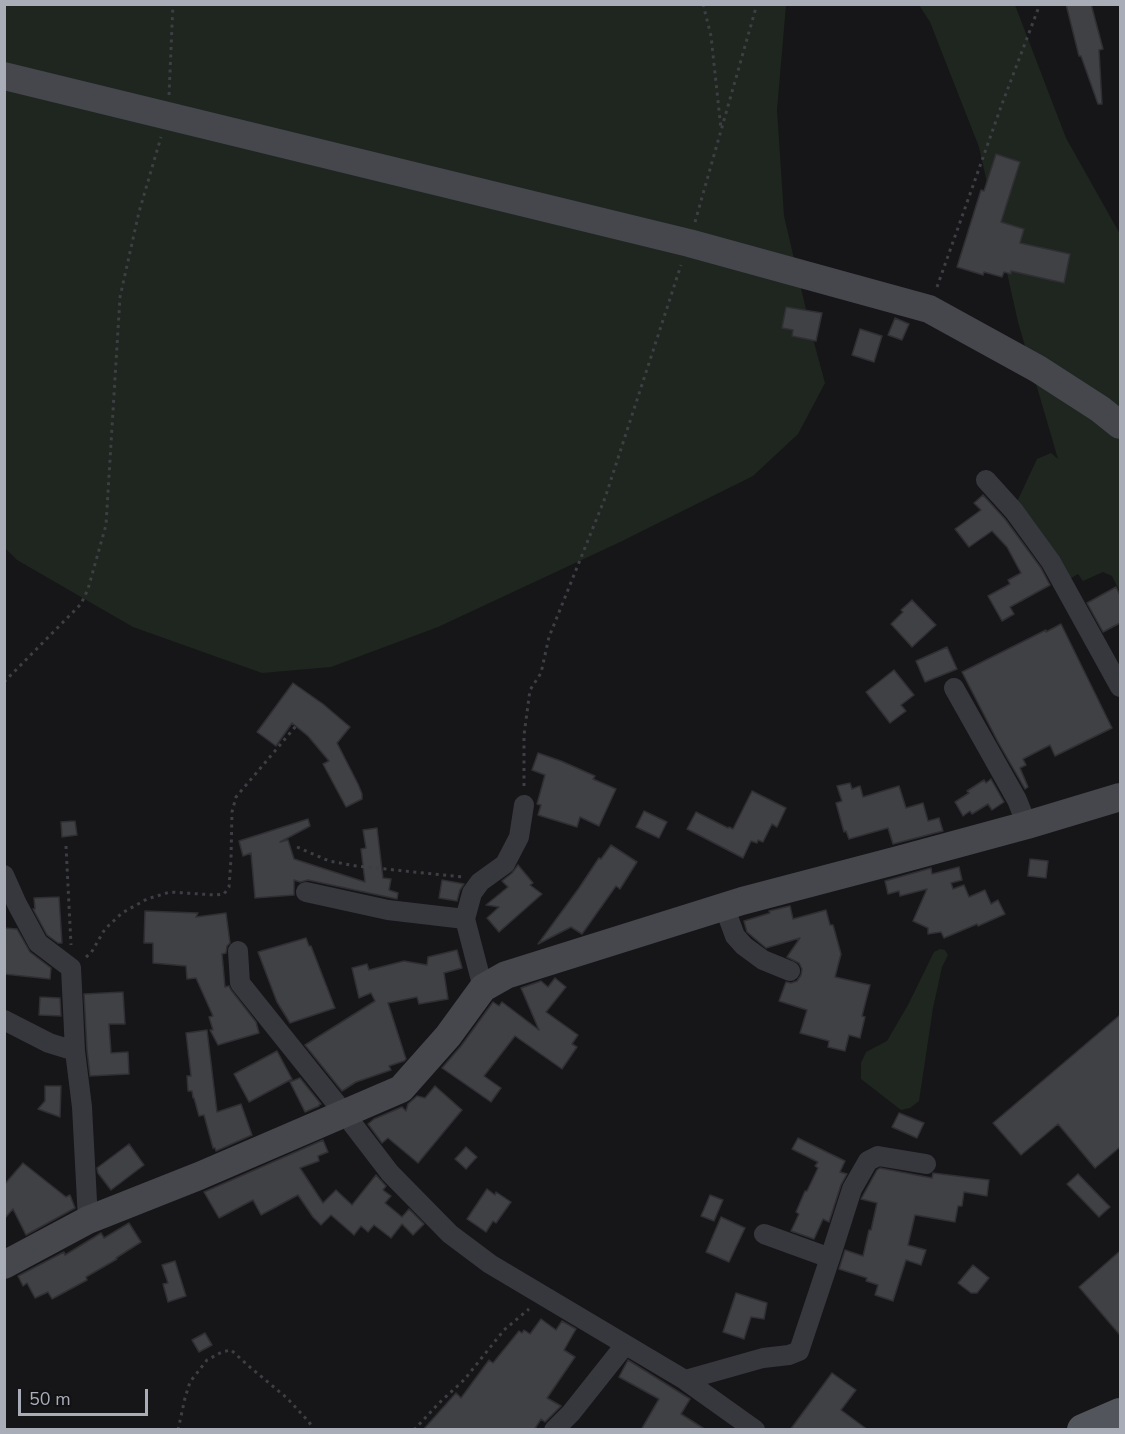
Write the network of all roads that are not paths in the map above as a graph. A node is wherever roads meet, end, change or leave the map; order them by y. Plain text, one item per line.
1 (4, 76) edge
2 (1120, 425) edge
3 (986, 480) dead end
4 (1120, 687) edge
5 (954, 688) dead end
6 (1120, 797) edge
7 (524, 805) road end
8 (1028, 825) junction
9 (4, 875) edge
10 (306, 892) dead end
11 (724, 906) junction
12 (465, 919) junction
13 (238, 951) dead end
14 (790, 971) dead end
15 (483, 988) junction
16 (4, 1020) edge
17 (75, 1051) junction
18 (344, 1113) junction
19 (926, 1164) dead end
20 (88, 1220) junction
21 (764, 1234) dead end
22 (830, 1258) junction
23 (4, 1265) edge
24 (625, 1345) junction
25 (685, 1380) junction
26 (1120, 1414) edge
27 (554, 1430) edge
28 (755, 1430) edge
29 (1083, 1430) edge

1 - 2 street
3 - 4 street
5 - 8 street
6 - 8 street
7 - 12 street
8 - 11 street
9 - 17 street
10 - 12 street
11 - 14 street
11 - 15 street
12 - 15 street
13 - 18 street
15 - 18 street
16 - 17 street
17 - 20 street
18 - 20 street
18 - 24 street
19 - 22 street
20 - 23 street
21 - 22 street
22 - 25 street
24 - 25 street
24 - 27 street
25 - 28 street
26 - 29 main road

